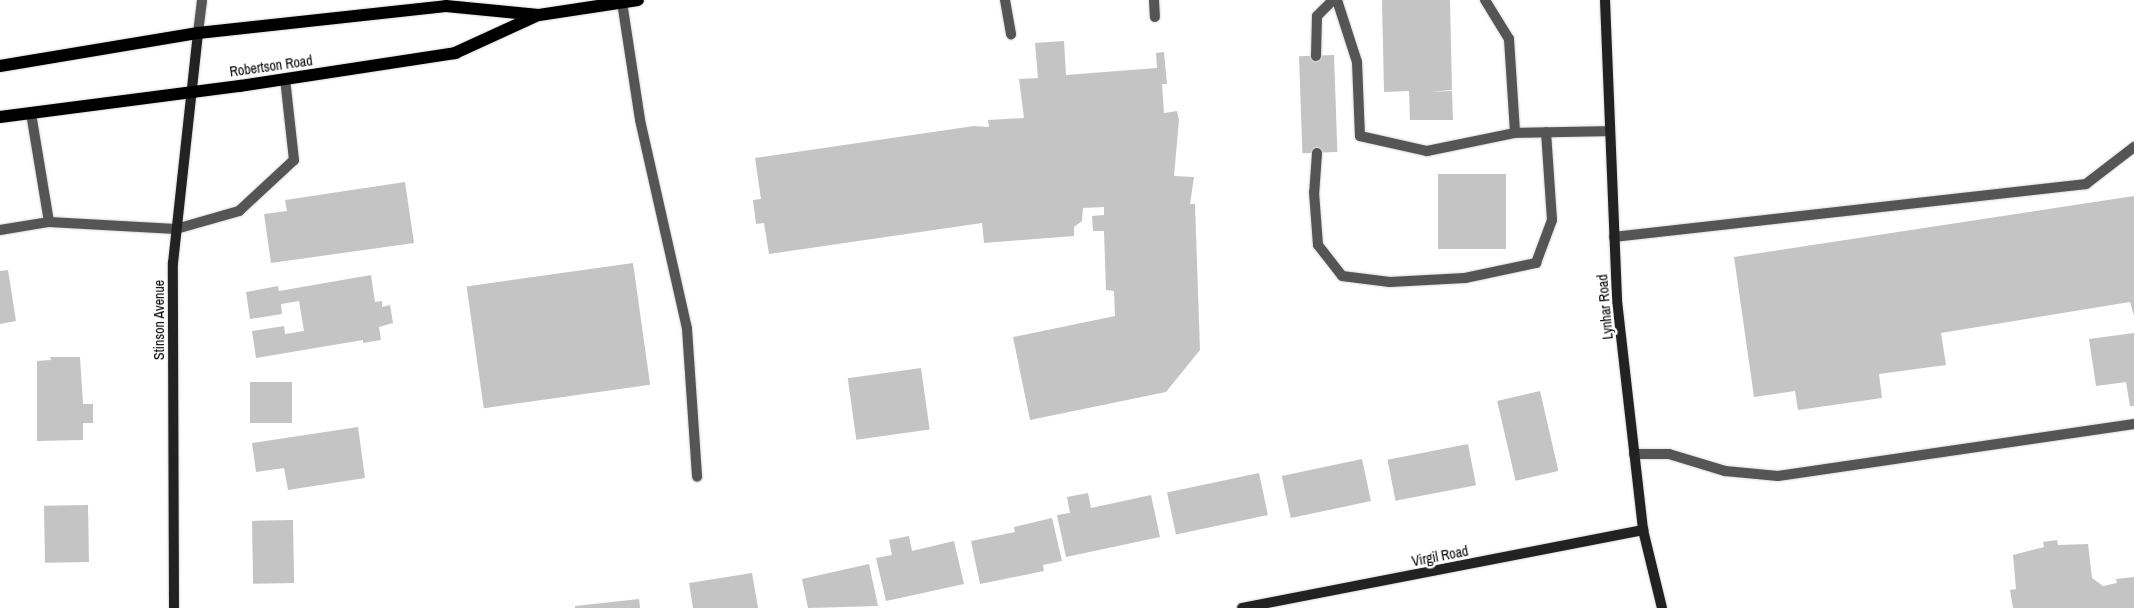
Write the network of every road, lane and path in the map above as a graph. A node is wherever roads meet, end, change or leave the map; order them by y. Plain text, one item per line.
1 (202, 0) edge
2 (638, 0) edge
3 (1005, 0) edge
4 (1154, 0) edge
5 (1333, 0) edge
6 (1337, 0) edge
7 (1485, 0) edge
8 (1605, 0) edge
9 (622, 2) junction
10 (539, 15) junction
11 (1155, 17) dead end
12 (198, 33) junction
13 (1011, 34) dead end
14 (1316, 56) dead end
15 (0, 66) edge
16 (285, 79) junction
17 (191, 92) junction
18 (31, 113) junction
19 (0, 117) edge
20 (1610, 131) junction
21 (1546, 132) junction
22 (1515, 133) junction
23 (2134, 146) edge
24 (1317, 153) dead end
25 (49, 222) junction
26 (176, 229) junction
27 (0, 230) edge
28 (1614, 237) junction
29 (2134, 424) edge
30 (1634, 454) junction
31 (697, 477) dead end
32 (1642, 530) junction
33 (174, 608) edge
34 (1242, 608) edge
35 (1662, 608) edge

1 - 12 lane
2 - 9 main road, Robertson Road
3 - 13 lane
4 - 11 lane
5 - 14 lane
6 - 22 lane
7 - 22 lane
8 - 20 street, Lynhar Road
9 - 10 main road, Robertson Road
9 - 31 lane
10 - 12 main road, Robertson Road
10 - 16 main road, Robertson Road
12 - 15 main road, Robertson Road
12 - 17 street, Stinson Avenue
16 - 17 main road, Robertson Road
16 - 26 lane
17 - 18 main road, Robertson Road
17 - 26 street, Stinson Avenue
18 - 19 main road, Robertson Road
18 - 25 lane
20 - 21 lane
20 - 28 street, Lynhar Road
21 - 22 lane
21 - 24 lane
23 - 28 lane
25 - 26 lane
25 - 27 lane
26 - 33 street, Stinson Avenue
28 - 30 street, Lynhar Road
29 - 30 lane
30 - 32 street, Lynhar Road
32 - 34 street, Virgil Road
32 - 35 street, Lynhar Road

